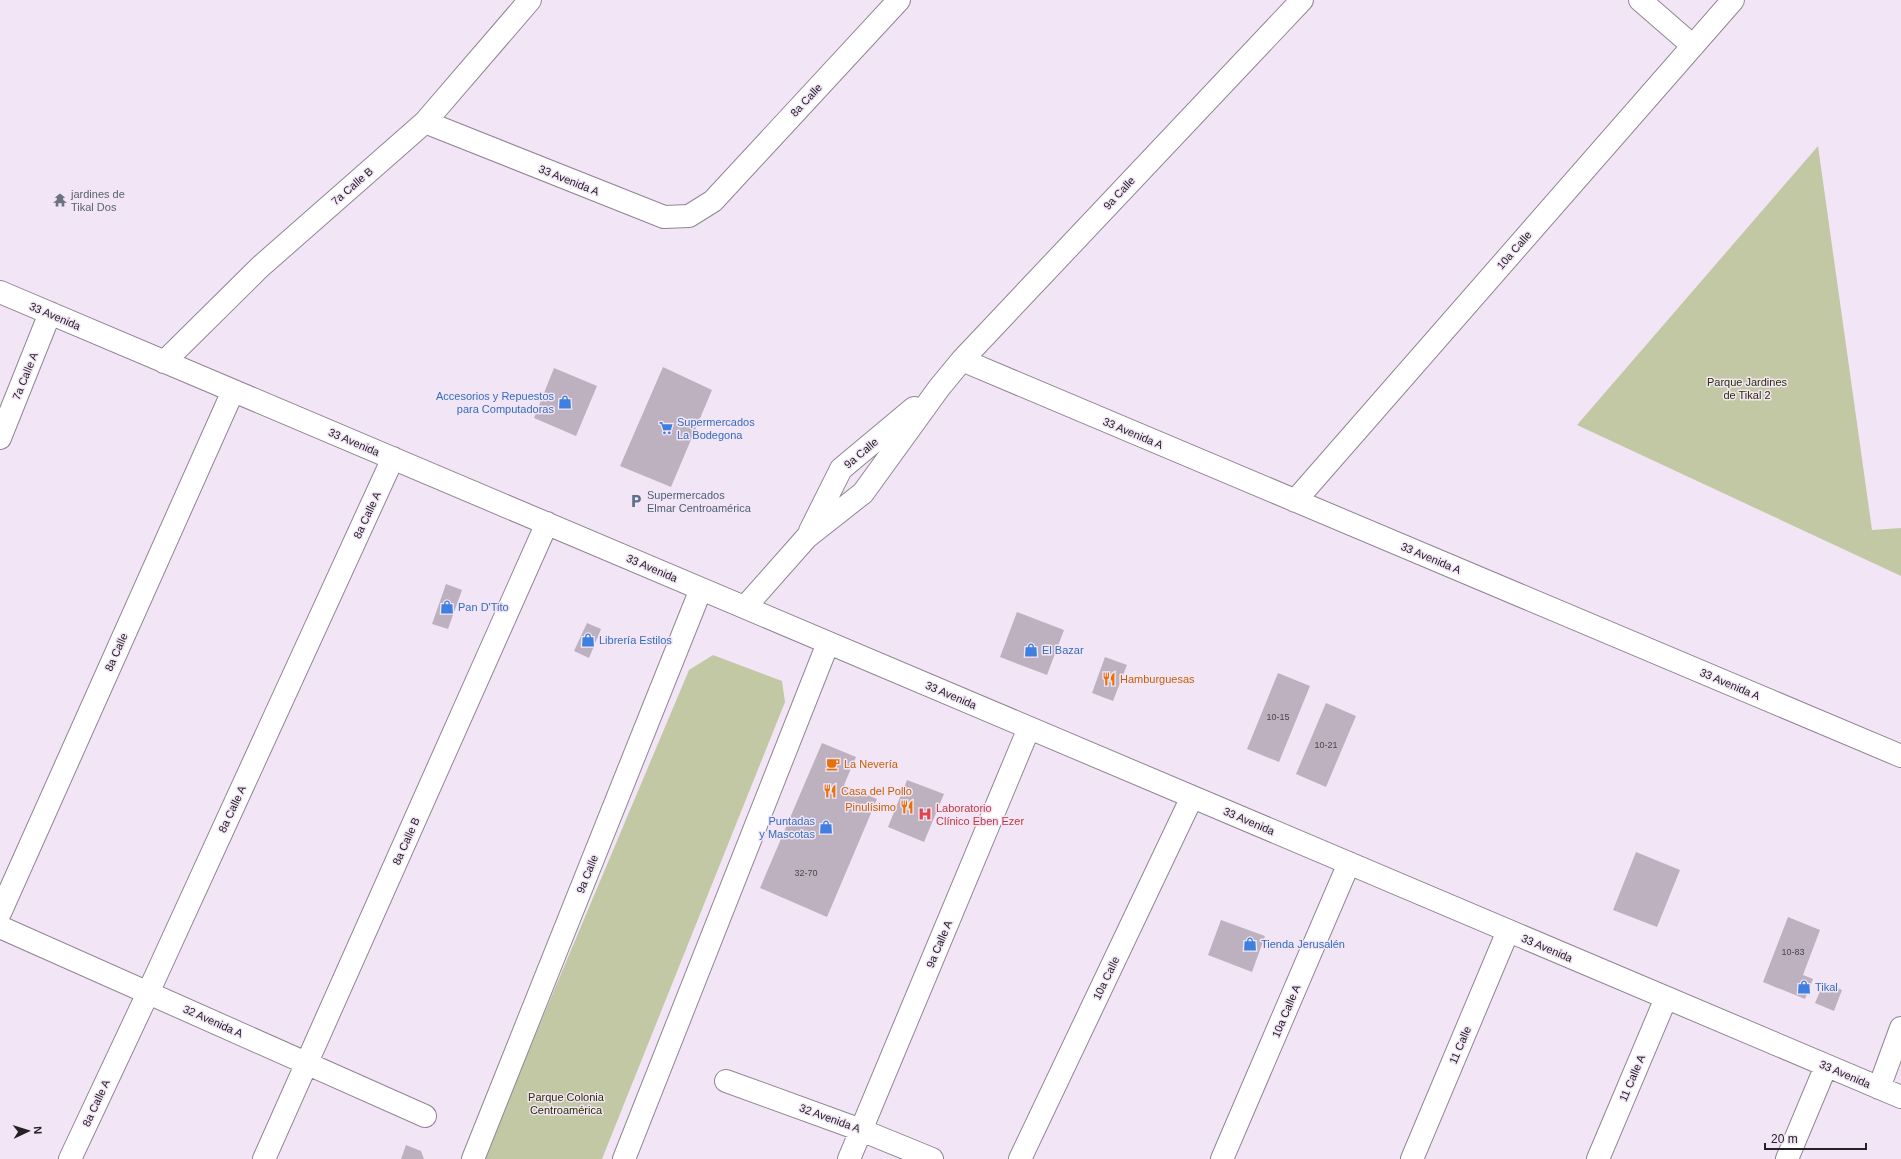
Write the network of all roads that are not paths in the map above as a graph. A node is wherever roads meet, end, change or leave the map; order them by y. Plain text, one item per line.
1 (530, 0) edge
2 (899, 0) edge
3 (1302, 0) edge
4 (1640, 0) edge
5 (1733, 0) edge
6 (1693, 46) junction
7 (425, 122) junction
8 (713, 201) joint
9 (0, 292) edge
10 (50, 313) junction
11 (962, 360) junction
12 (164, 362) junction
13 (939, 388) junction
14 (233, 391) junction
15 (0, 438) edge
16 (393, 458) junction
17 (1295, 501) junction
18 (546, 523) junction
19 (807, 537) junction
20 (701, 589) junction
21 (744, 607) junction
22 (828, 643) junction
23 (1029, 728) junction
24 (1901, 756) edge
25 (1192, 797) junction
26 (1349, 864) junction
27 (0, 913) edge
28 (0, 927) edge
29 (1508, 931) junction
30 (148, 993) junction
31 (1666, 998) junction
32 (1901, 1028) edge
33 (307, 1063) junction
34 (1826, 1066) junction
35 (726, 1080) dead end
36 (1879, 1088) junction
37 (1901, 1097) edge
38 (425, 1116) dead end
39 (862, 1130) junction
40 (70, 1159) edge
41 (264, 1159) edge
42 (473, 1159) edge
43 (624, 1159) edge
44 (849, 1159) edge
45 (932, 1159) edge
46 (1020, 1159) edge
47 (1222, 1159) edge
48 (1412, 1159) edge
49 (1598, 1159) edge
50 (1787, 1159) edge

1 - 7 street, 7a Calle B
2 - 8 street, 8a Calle
3 - 11 street, 9a Calle
4 - 6 street
5 - 6 street, 10a Calle
6 - 17 street, 10a Calle
7 - 8 street, 33 Avenida A
7 - 12 street, 7a Calle B
9 - 10 street, 33 Avenida
10 - 12 street, 33 Avenida
10 - 15 street, 7a Calle A
11 - 13 street, 9a Calle
11 - 17 street, 33 Avenida A
12 - 14 street, 33 Avenida
13 - 19 street, 9a Calle
13 - 19 street, 9a Calle
14 - 16 street, 33 Avenida
14 - 27 street, 8a Calle
16 - 18 street, 33 Avenida
16 - 30 street, 8a Calle A
17 - 24 street, 33 Avenida A
18 - 20 street, 33 Avenida
18 - 33 street, 8a Calle B
19 - 21 street, 9a Calle
20 - 21 street, 33 Avenida
20 - 42 street, 9a Calle
21 - 22 street, 33 Avenida
22 - 23 street, 33 Avenida
22 - 43 street
23 - 25 street, 33 Avenida
23 - 39 street, 9a Calle A
25 - 26 street, 33 Avenida
25 - 46 street, 10a Calle
26 - 29 street, 33 Avenida
26 - 47 street, 10a Calle A
28 - 30 street, 32 Avenida A
29 - 31 street, 33 Avenida
29 - 48 street, 11 Calle
30 - 33 street, 32 Avenida A
30 - 40 street, 8a Calle A
31 - 34 street, 33 Avenida
31 - 49 street, 11 Calle A
32 - 36 street
33 - 38 street, 32 Avenida A
33 - 41 street, 8a Calle B
34 - 36 street, 33 Avenida
34 - 50 street
35 - 39 street, 32 Avenida A
36 - 37 street, 33 Avenida
39 - 44 street, 9a Calle A
39 - 45 street, 32 Avenida A

